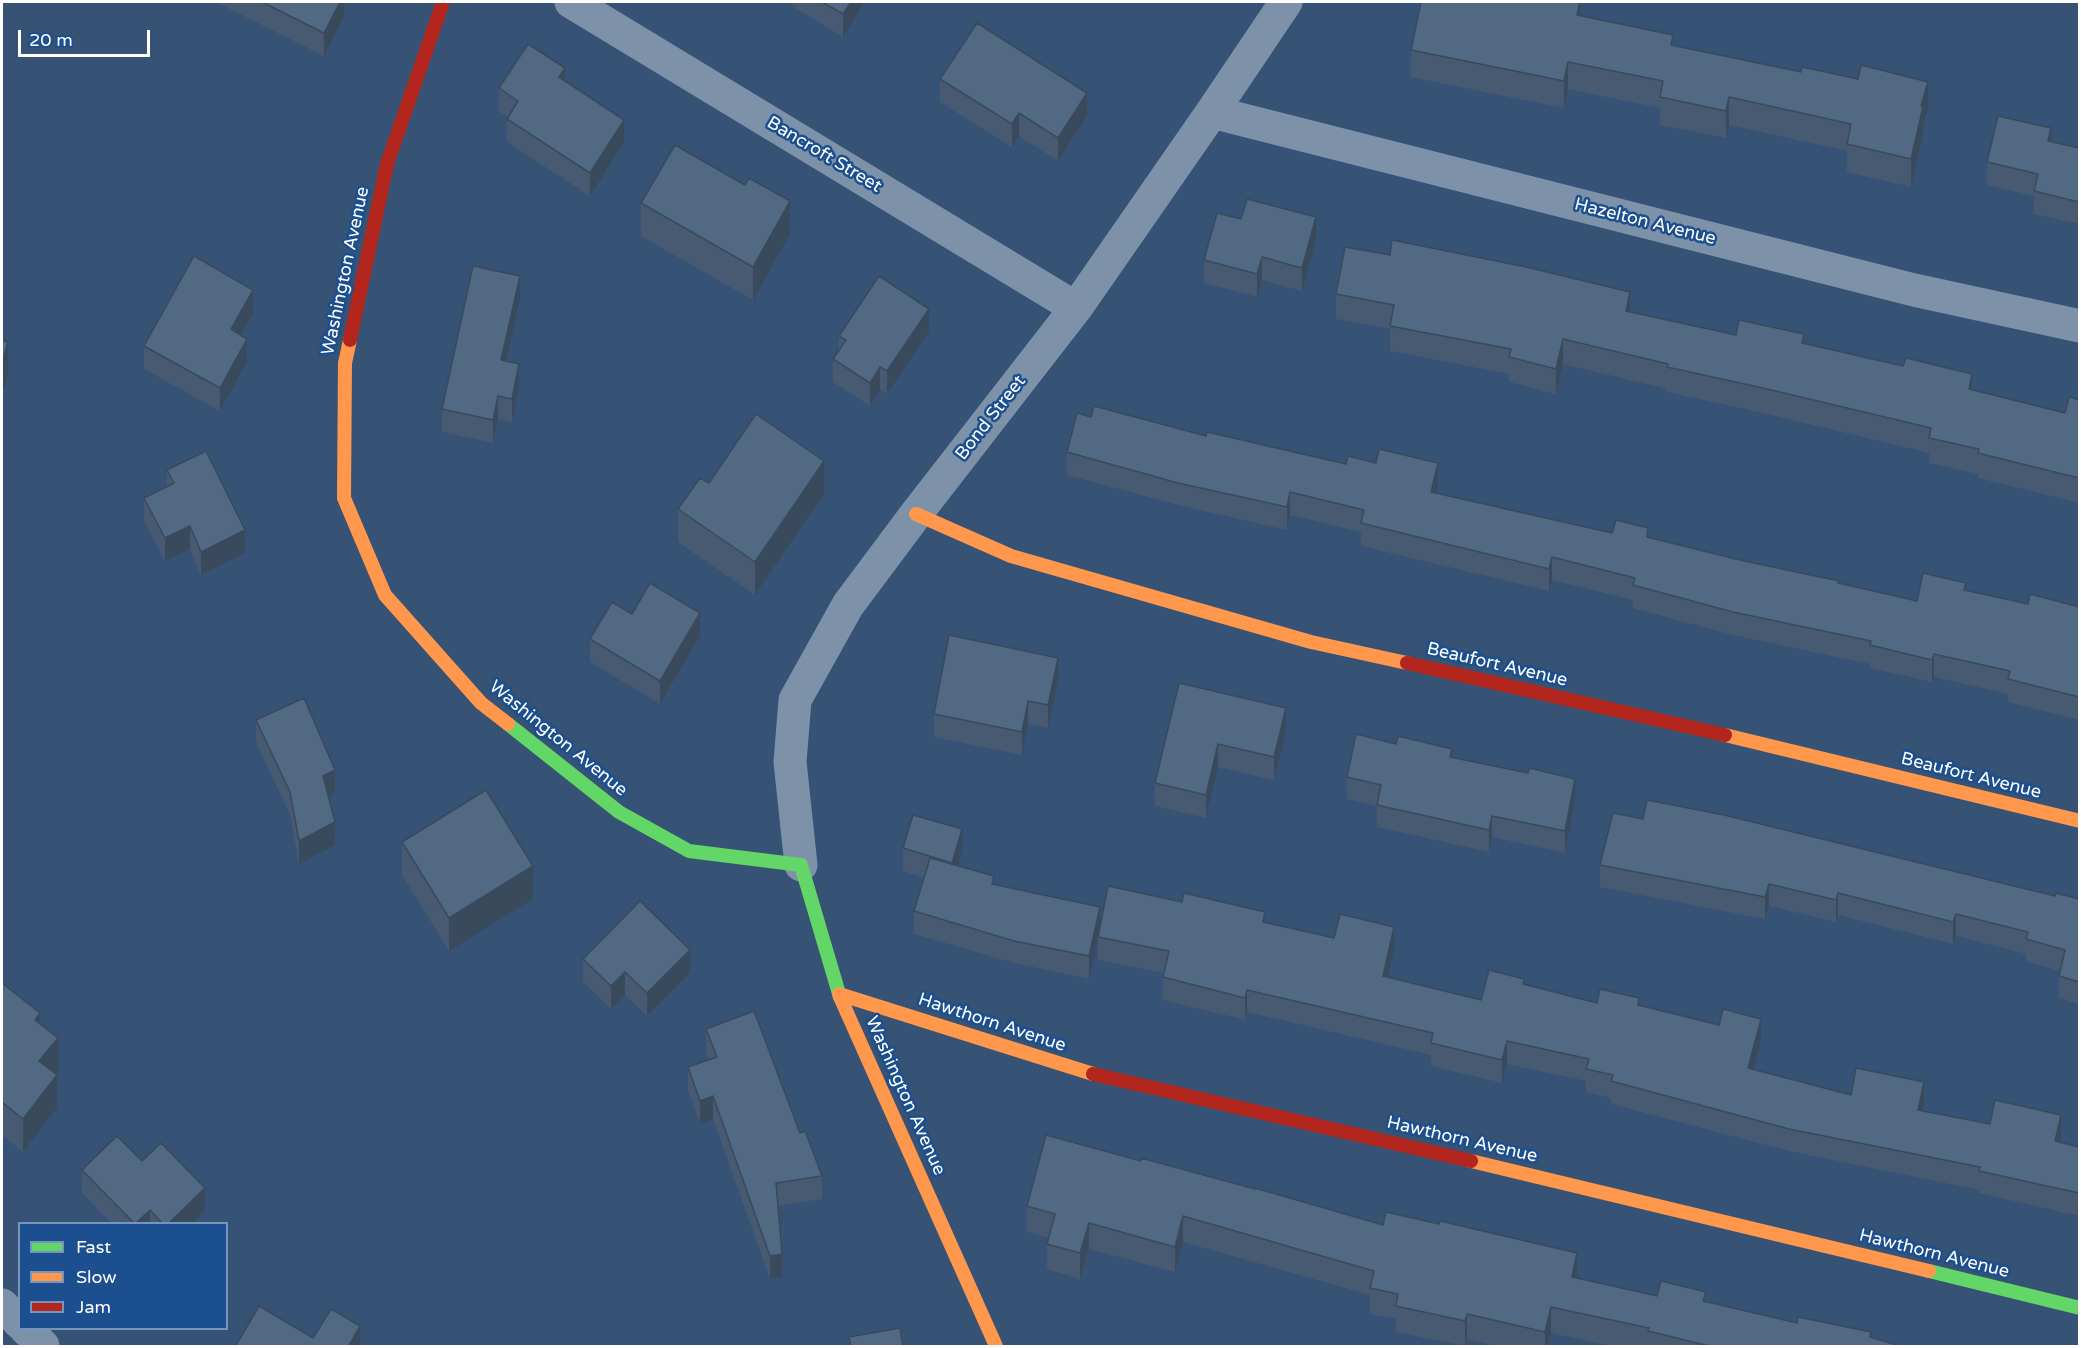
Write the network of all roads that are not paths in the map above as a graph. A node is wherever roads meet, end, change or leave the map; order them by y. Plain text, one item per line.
1 (443, 2) edge
2 (571, 2) edge
3 (1286, 2) edge
4 (1212, 112) junction
5 (1076, 308) junction
6 (2079, 326) edge
7 (916, 514) junction
8 (2079, 821) edge
9 (801, 865) junction
10 (839, 994) junction
11 (2, 1305) edge
12 (2079, 1308) edge
13 (18, 1321) edge
14 (26, 1330) edge
15 (43, 1347) edge
16 (996, 1347) edge

1 - 9 street, Washington Avenue
2 - 5 street, Bancroft Street
3 - 4 street, Bond Street
4 - 5 street, Bond Street
4 - 6 street, Hazelton Avenue
5 - 7 street, Bond Street
7 - 8 street, Beaufort Avenue
7 - 9 street, Bond Street
9 - 10 street, Washington Avenue
10 - 12 street, Hawthorn Avenue
10 - 16 street, Washington Avenue
11 - 13 street
14 - 15 street

